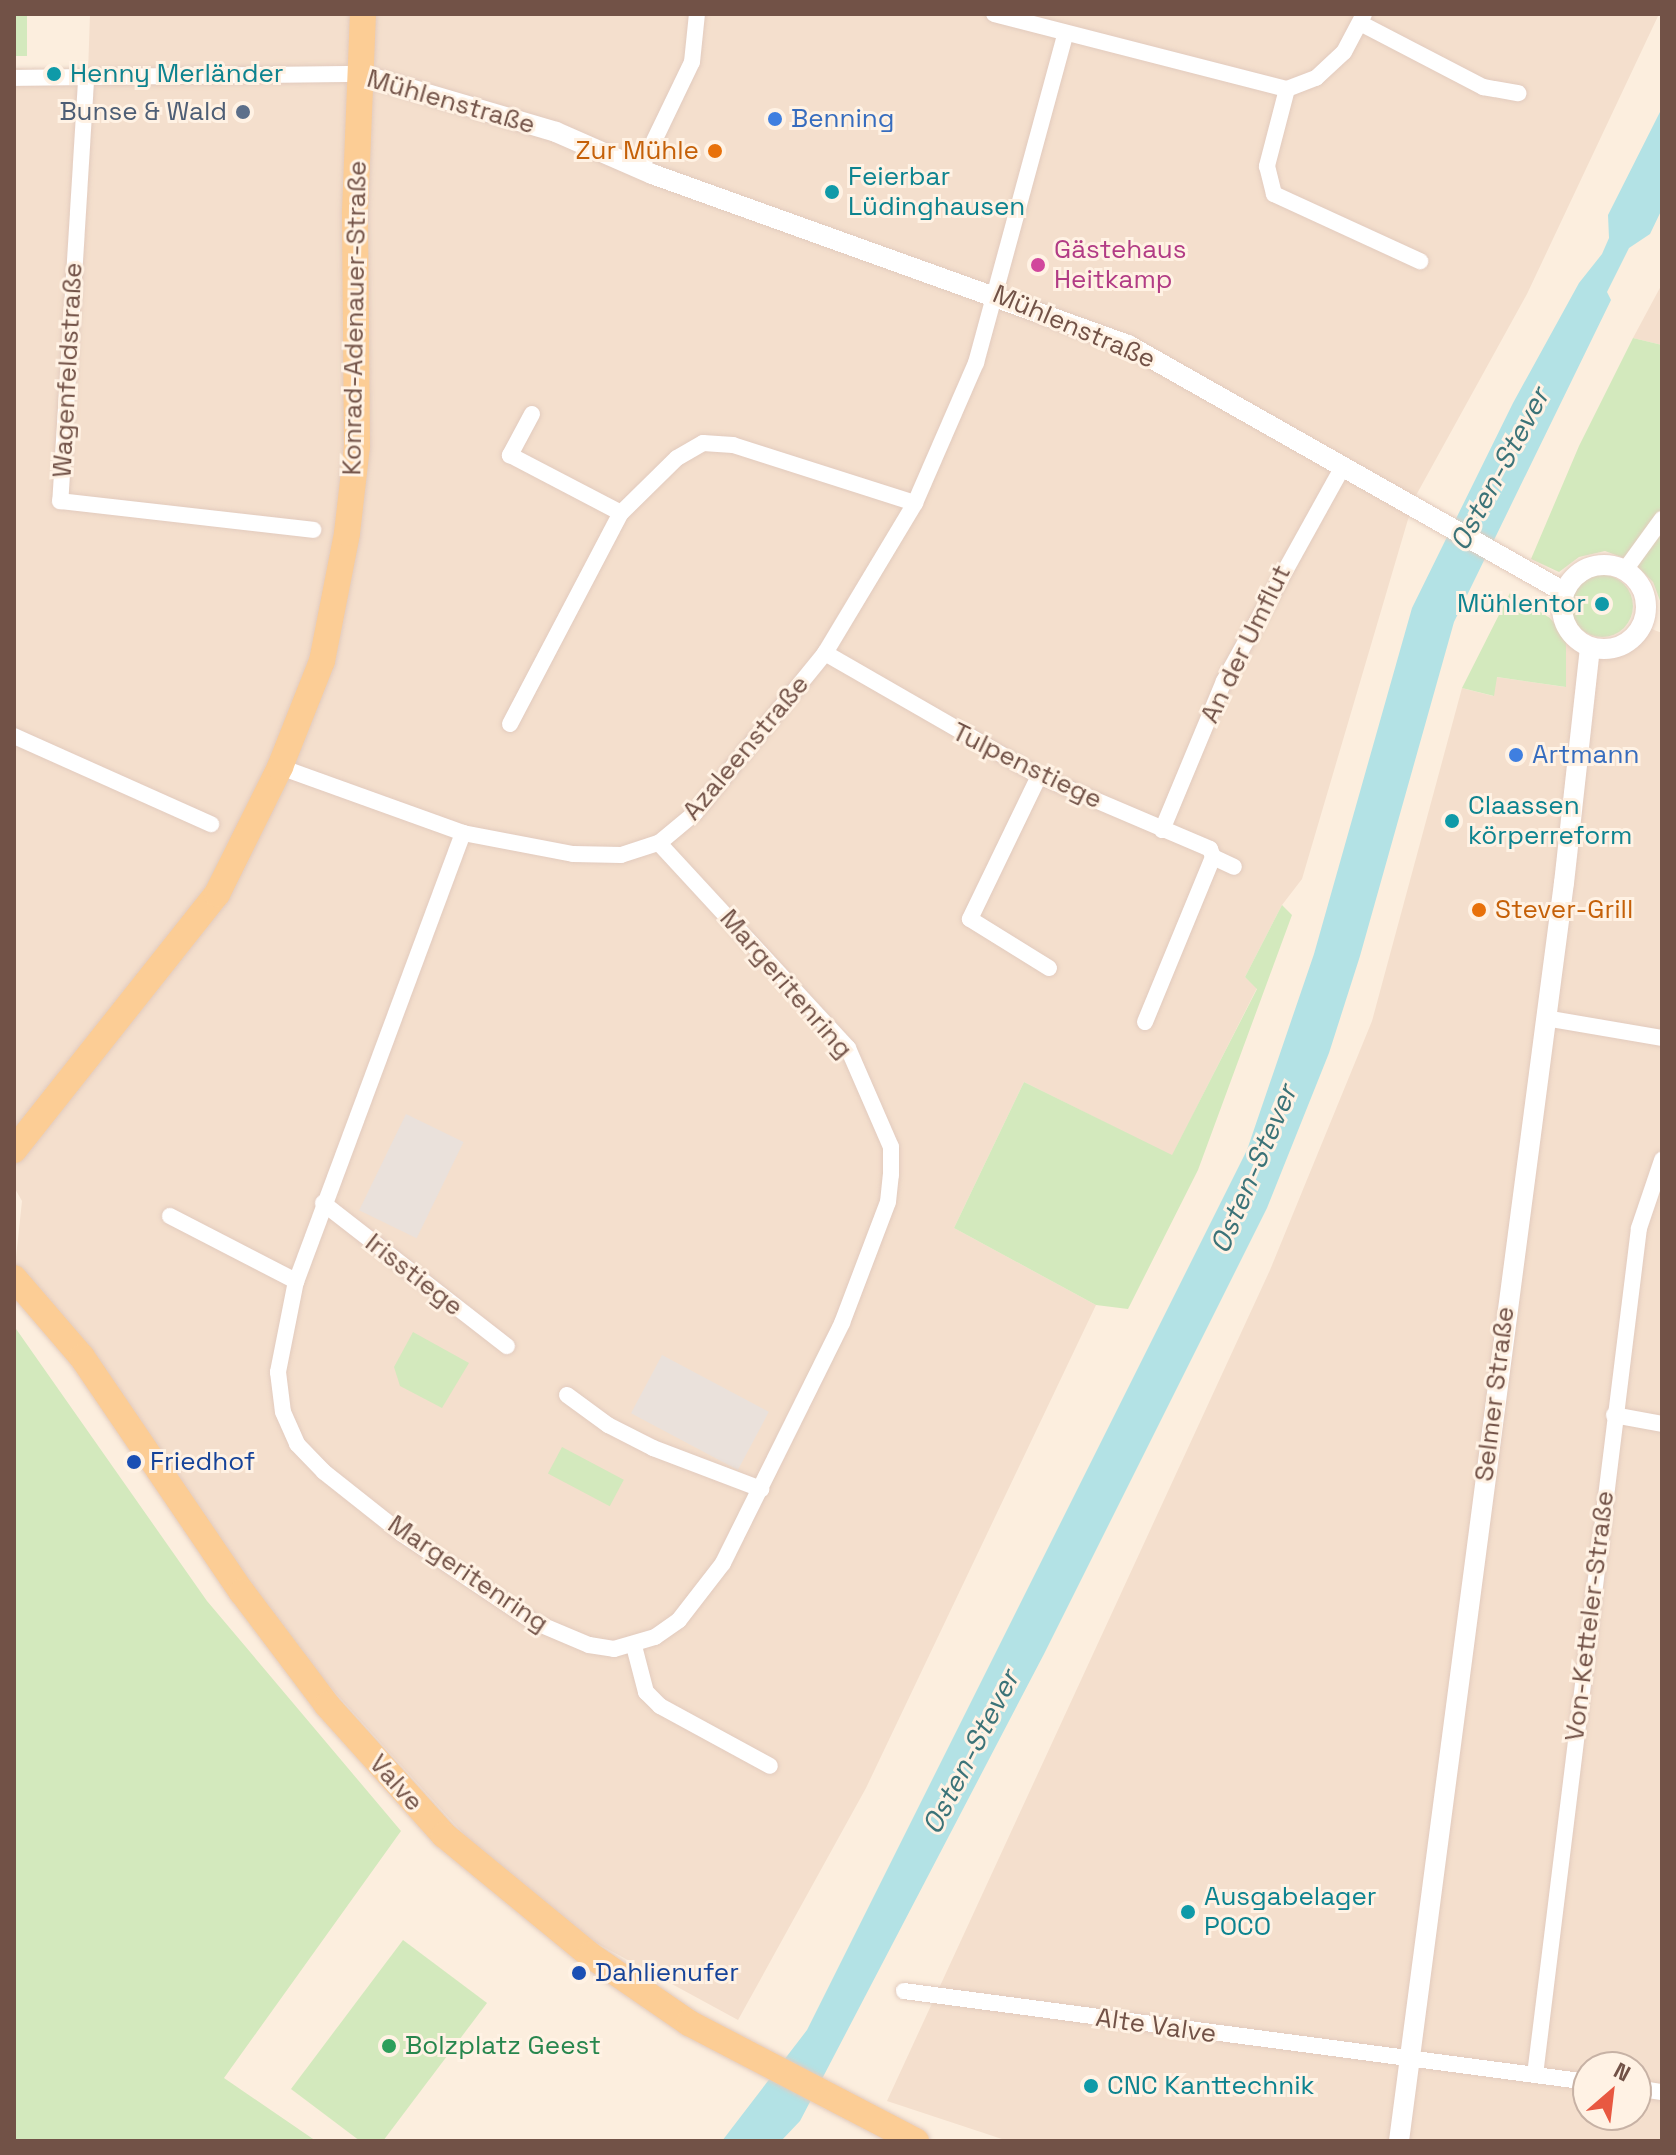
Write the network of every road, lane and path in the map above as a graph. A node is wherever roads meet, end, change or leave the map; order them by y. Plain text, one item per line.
1 (363, 14) edge
2 (697, 14) edge
3 (994, 14) edge
4 (1362, 18) edge
5 (1065, 36) junction
6 (359, 74) junction
7 (14, 78) edge
8 (86, 81) junction
9 (1287, 89) junction
10 (1518, 93) dead end
11 (640, 170) junction
12 (1420, 261) dead end
13 (993, 292) junction
14 (532, 414) dead end
15 (1343, 466) junction
16 (915, 503) junction
17 (621, 513) junction
18 (1662, 519) edge
19 (313, 530) dead end
20 (1625, 570) junction
21 (1564, 592) junction
22 (1653, 626) edge
23 (1590, 647) junction
24 (825, 653) junction
25 (510, 724) dead end
26 (14, 736) edge
27 (280, 767) junction
28 (1039, 776) junction
29 (211, 824) dead end
30 (1162, 830) junction
31 (463, 833) junction
32 (659, 843) junction
33 (1213, 857) junction
34 (1234, 867) dead end
35 (1049, 968) dead end
36 (1545, 1018) junction
37 (1145, 1022) dead end
38 (1662, 1038) edge
39 (14, 1150) edge
40 (1662, 1160) edge
41 (323, 1203) junction
42 (170, 1216) dead end
43 (14, 1278) edge
44 (296, 1281) junction
45 (507, 1346) dead end
46 (567, 1395) dead end
47 (1614, 1415) junction
48 (1662, 1424) edge
49 (761, 1489) junction
50 (634, 1646) junction
51 (770, 1766) dead end
52 (904, 1991) dead end
53 (1409, 2060) junction
54 (1535, 2075) junction
55 (1572, 2080) edge
56 (916, 2141) edge
57 (1399, 2141) edge

1 - 6 main road, Konrad-Adenauer-Straße
2 - 11 street
3 - 5 street
4 - 9 street
4 - 10 street
5 - 9 street
5 - 13 street, Azaleenstraße
6 - 8 street, Mühlenstraße
6 - 11 street, Mühlenstraße
6 - 27 main road, Konrad-Adenauer-Straße
7 - 8 street, Mühlenstraße
8 - 19 street, Wagenfeldstraße
9 - 12 street
11 - 13 street, Mühlenstraße
13 - 15 street, Mühlenstraße
13 - 16 street, Azaleenstraße
14 - 17 street
15 - 21 street, Mühlenstraße
15 - 30 street, An der Umflut
16 - 17 street
16 - 24 street, Azaleenstraße
17 - 25 street
18 - 20 street
20 - 21 street
20 - 22 street
21 - 23 street
22 - 23 street
23 - 36 street, Selmer Straße
24 - 28 street, Tulpenstiege
24 - 32 street, Azaleenstraße
26 - 29 street
27 - 31 street, Azaleenstraße
27 - 39 main road, Konrad-Adenauer-Straße
28 - 30 street, Tulpenstiege
28 - 35 street
30 - 33 street, Tulpenstiege
31 - 32 street, Azaleenstraße
31 - 41 street, Margeritenring
32 - 49 street, Margeritenring
33 - 34 street, Tulpenstiege
33 - 37 street
36 - 38 street
36 - 53 street, Selmer Straße
40 - 47 street, Von-Ketteler-Straße
41 - 44 street, Margeritenring
41 - 45 street, Irisstiege
42 - 44 street
43 - 56 main road, Valve
44 - 50 street, Margeritenring
46 - 49 street
47 - 48 street
47 - 54 street, Von-Ketteler-Straße
49 - 50 street, Margeritenring
50 - 51 street
52 - 53 street, Alte Valve
53 - 54 street, Alte Valve
53 - 57 street, Selmer Straße
54 - 55 street, Alte Valve

